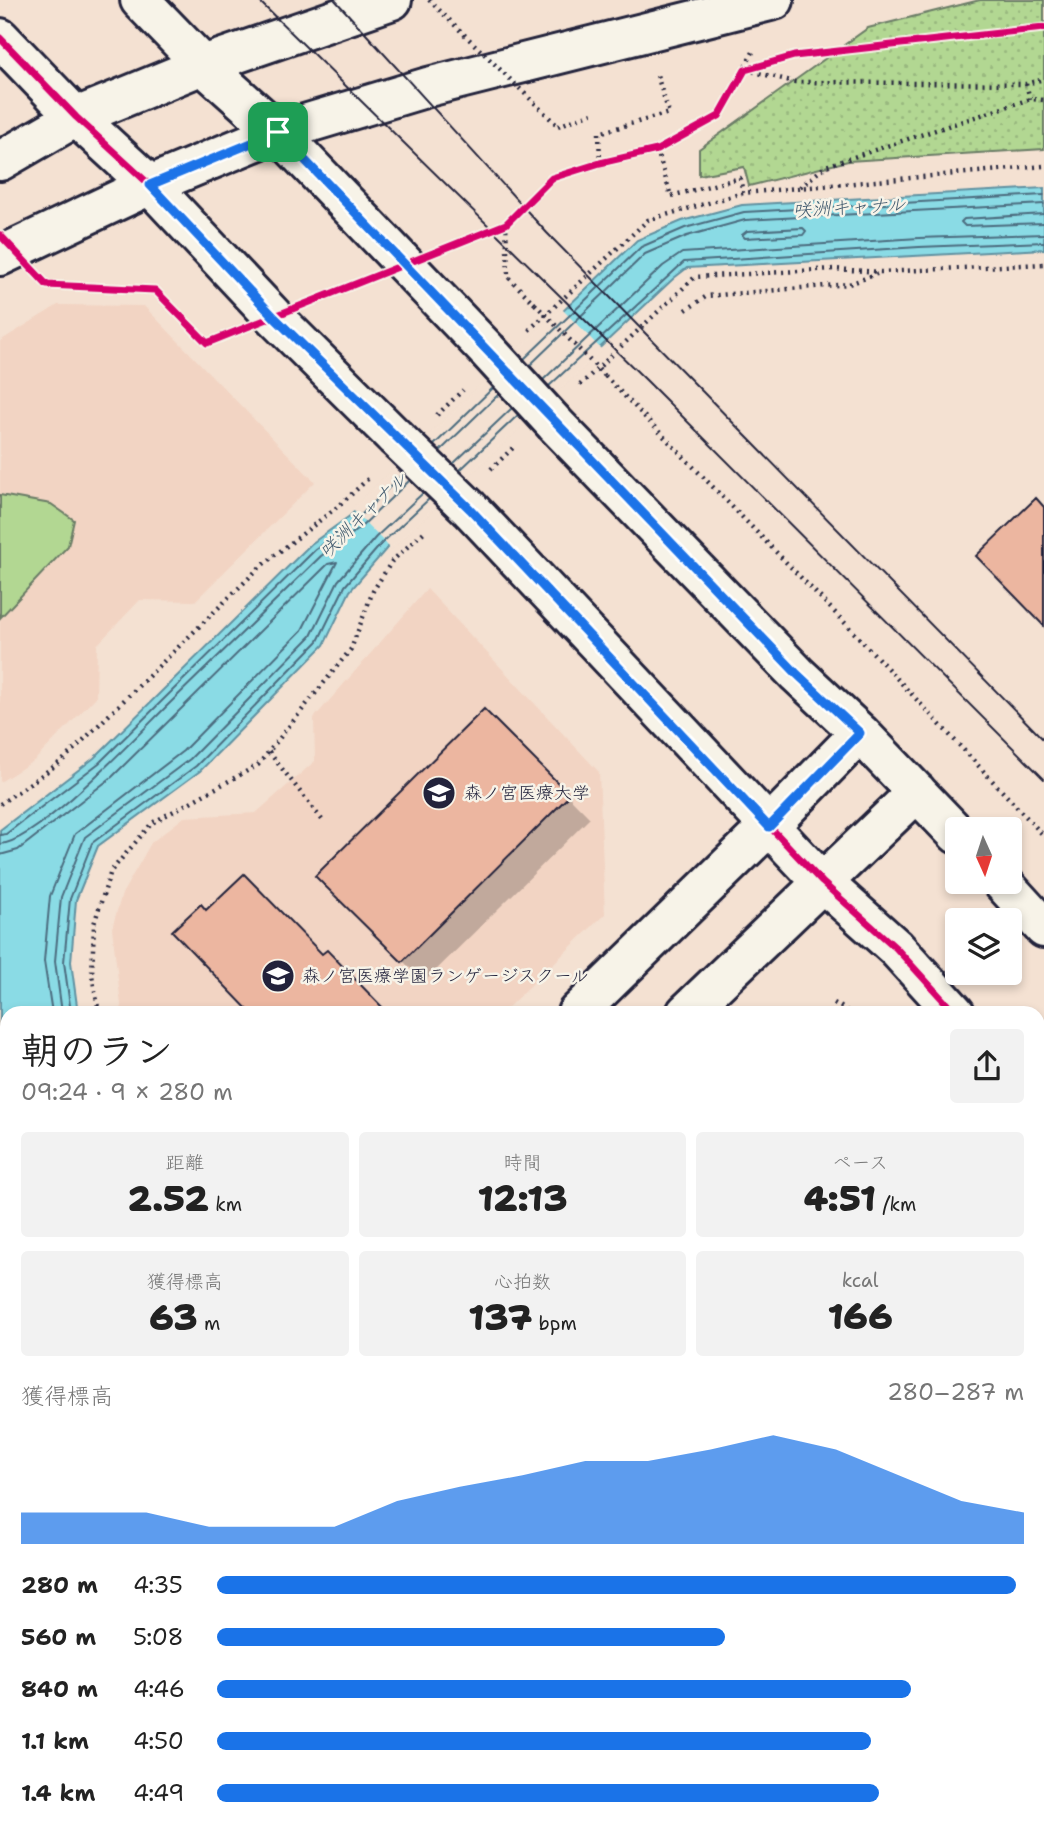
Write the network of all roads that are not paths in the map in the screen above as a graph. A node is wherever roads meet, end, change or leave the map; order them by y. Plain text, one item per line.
1 (140, 0) edge
2 (392, 0) edge
3 (774, 0) edge
4 (0, 38) edge
5 (203, 65) junction
6 (76, 117) junction
7 (278, 132) junction
8 (0, 162) edge
9 (150, 185) junction
10 (0, 256) edge
11 (860, 733) junction
12 (917, 792) junction
13 (945, 821) edge
14 (769, 827) junction
15 (821, 882) junction
16 (1013, 894) edge
17 (1044, 928) edge
18 (584, 1006) edge
19 (693, 1006) edge
20 (948, 1006) edge

1 - 5 street
2 - 5 street
3 - 7 street
4 - 6 street
5 - 6 street
5 - 7 street
6 - 8 street
6 - 9 street
7 - 9 street
7 - 11 street, bridge
9 - 10 street
9 - 14 street, bridge
11 - 12 street
11 - 14 street
12 - 13 street
12 - 15 street
14 - 15 street
14 - 18 street
15 - 19 street
15 - 20 street
16 - 17 street

